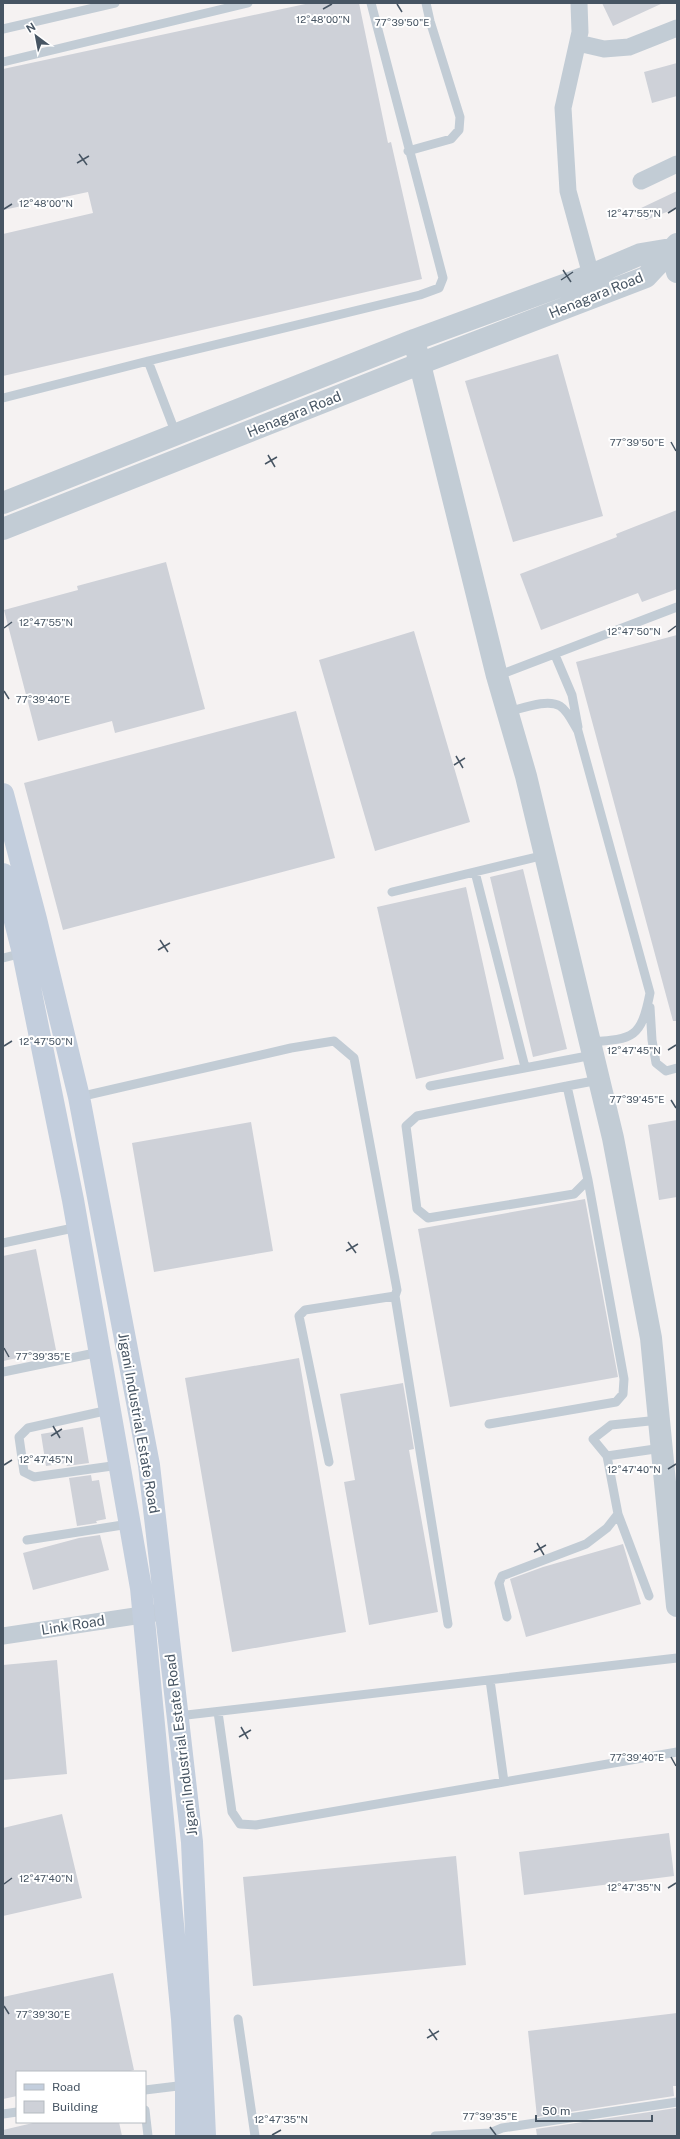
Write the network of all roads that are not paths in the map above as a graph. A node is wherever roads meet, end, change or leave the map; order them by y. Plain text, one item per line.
1 (114, 3) edge
2 (248, 3) edge
3 (371, 3) edge
4 (426, 3) edge
5 (579, 3) edge
6 (677, 28) edge
7 (3, 29) edge
8 (578, 43) junction
9 (3, 62) edge
10 (408, 151) junction
11 (677, 164) edge
12 (642, 181) dead end
13 (674, 247) edge
14 (677, 272) edge
15 (591, 275) junction
16 (414, 340) junction
17 (148, 361) junction
18 (419, 364) junction
19 (3, 398) edge
20 (176, 434) junction
21 (3, 503) edge
22 (3, 529) edge
23 (677, 607) edge
24 (555, 655) junction
25 (497, 676) junction
26 (507, 712) junction
27 (578, 731) junction
28 (3, 794) edge
29 (545, 855) junction
30 (475, 872) junction
31 (3, 874) edge
32 (392, 892) dead end
33 (13, 956) edge
34 (650, 993) junction
35 (591, 1048) junction
36 (525, 1067) junction
37 (677, 1068) edge
38 (599, 1080) junction
39 (430, 1086) dead end
40 (567, 1086) junction
41 (79, 1097) junction
42 (588, 1180) junction
43 (78, 1227) junction
44 (3, 1243) edge
45 (395, 1296) junction
46 (100, 1352) junction
47 (3, 1372) edge
48 (110, 1410) junction
49 (659, 1420) junction
50 (489, 1424) dead end
51 (662, 1448) junction
52 (607, 1456) junction
53 (329, 1462) dead end
54 (119, 1465) junction
55 (618, 1514) junction
56 (129, 1524) junction
57 (27, 1540) dead end
58 (649, 1596) dead end
59 (677, 1598) edge
60 (166, 1612) junction
61 (143, 1614) junction
62 (507, 1617) dead end
63 (448, 1624) dead end
64 (3, 1636) edge
65 (677, 1658) edge
66 (490, 1680) junction
67 (218, 1712) junction
68 (178, 1716) junction
69 (677, 1752) edge
70 (504, 1782) junction
71 (238, 2019) dead end
72 (186, 2085) junction
73 (146, 2090) edge
74 (677, 2102) edge
75 (16, 2112) edge
76 (3, 2114) edge
77 (146, 2119) edge
78 (148, 2136) edge
79 (186, 2136) edge
80 (205, 2136) edge
81 (255, 2136) edge
82 (435, 2136) edge

1 - 7 lane
2 - 9 lane
3 - 10 lane
4 - 10 lane
5 - 8 street
6 - 8 street
8 - 15 street
10 - 17 lane
11 - 12 street
13 - 14 street
13 - 15 street, Henagara Road
13 - 18 street, Henagara Road
15 - 16 street, Henagara Road
16 - 18 street
16 - 20 street, Henagara Road
17 - 19 lane
17 - 20 lane
18 - 22 street, Henagara Road
18 - 25 street
20 - 21 street, Henagara Road
23 - 24 lane
24 - 25 lane
24 - 27 lane
25 - 26 street
26 - 27 lane
26 - 29 street
27 - 34 lane
28 - 41 main road, Jigani Industrial Estate Road
29 - 30 lane
29 - 35 street
30 - 32 lane
30 - 36 lane
31 - 33 main road, Jigani Industrial Estate Road
33 - 43 main road, Jigani Industrial Estate Road
34 - 35 lane
34 - 37 lane
35 - 36 lane
35 - 38 street
36 - 39 lane
38 - 40 lane
38 - 49 street
40 - 42 lane
40 - 42 lane
41 - 45 lane
41 - 60 main road, Jigani Industrial Estate Road
42 - 50 lane
43 - 44 lane
43 - 46 main road, Jigani Industrial Estate Road
45 - 53 lane
45 - 63 lane
46 - 47 lane
46 - 48 main road, Jigani Industrial Estate Road
48 - 54 main road, Jigani Industrial Estate Road
48 - 54 lane
49 - 51 street
49 - 52 lane
51 - 52 lane
51 - 59 street
52 - 55 lane
54 - 56 main road, Jigani Industrial Estate Road
55 - 58 lane
55 - 62 lane
56 - 57 lane
56 - 61 main road, Jigani Industrial Estate Road
60 - 61 street, Link Road
60 - 68 main road, Jigani Industrial Estate Road
61 - 64 street, Link Road
61 - 72 main road, Jigani Industrial Estate Road
65 - 66 lane
66 - 67 lane
66 - 70 lane
67 - 68 lane
67 - 70 lane
68 - 80 main road, Jigani Industrial Estate Road
69 - 70 lane
71 - 81 lane
72 - 73 lane
72 - 79 main road, Jigani Industrial Estate Road
74 - 82 lane
75 - 76 lane
77 - 78 lane

